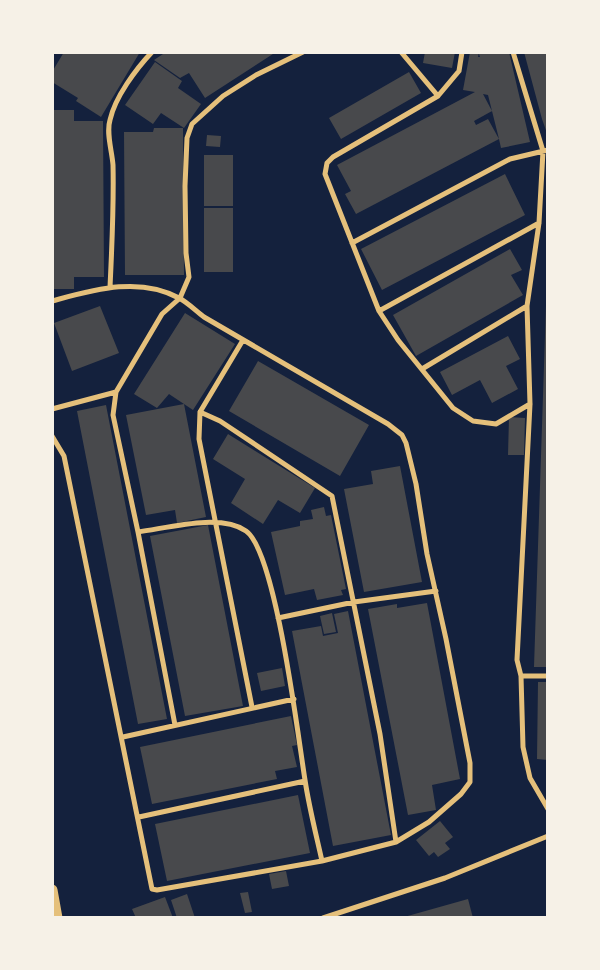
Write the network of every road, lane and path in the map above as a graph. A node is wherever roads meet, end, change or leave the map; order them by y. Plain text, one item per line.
1 (152, 52) edge
2 (303, 52) edge
3 (401, 52) edge
4 (462, 52) edge
5 (513, 52) edge
6 (438, 96) junction
7 (545, 150) edge
8 (539, 223) junction
9 (352, 242) junction
10 (110, 287) junction
11 (180, 298) junction
12 (52, 301) edge
13 (527, 306) junction
14 (379, 310) junction
15 (243, 340) junction
16 (422, 370) junction
17 (116, 392) junction
18 (530, 404) junction
19 (52, 409) edge
20 (200, 412) junction
21 (52, 436) edge
22 (216, 521) junction
23 (138, 532) junction
24 (436, 591) junction
25 (354, 602) junction
26 (278, 618) junction
27 (521, 676) junction
28 (548, 676) edge
29 (294, 699) junction
30 (252, 707) junction
31 (175, 726) junction
32 (123, 737) junction
33 (305, 781) junction
34 (548, 809) edge
35 (139, 817) junction
36 (548, 836) edge
37 (396, 842) junction
38 (322, 861) junction
39 (52, 890) edge
40 (55, 917) edge
41 (323, 918) edge

1 - 10 street
2 - 11 street
3 - 6 street
4 - 6 street
5 - 7 street
6 - 9 street
7 - 8 street
7 - 9 street
8 - 13 street
8 - 14 street
9 - 14 street
10 - 11 street
10 - 12 street
11 - 15 street
11 - 17 street
13 - 16 street
13 - 18 street
14 - 16 street
15 - 20 street
15 - 24 street
16 - 18 street
17 - 19 street
17 - 23 street
18 - 27 street
20 - 22 street
20 - 25 street
21 - 32 street
22 - 23 street
22 - 26 street
22 - 30 street
23 - 31 street
24 - 25 street
24 - 37 street
25 - 26 street
25 - 37 street
26 - 29 street
27 - 28 street
27 - 34 street
29 - 30 street
29 - 33 street
30 - 31 street
31 - 32 street
32 - 35 street
33 - 35 street
33 - 38 street
35 - 38 street
36 - 41 street
37 - 38 street
39 - 40 highway

